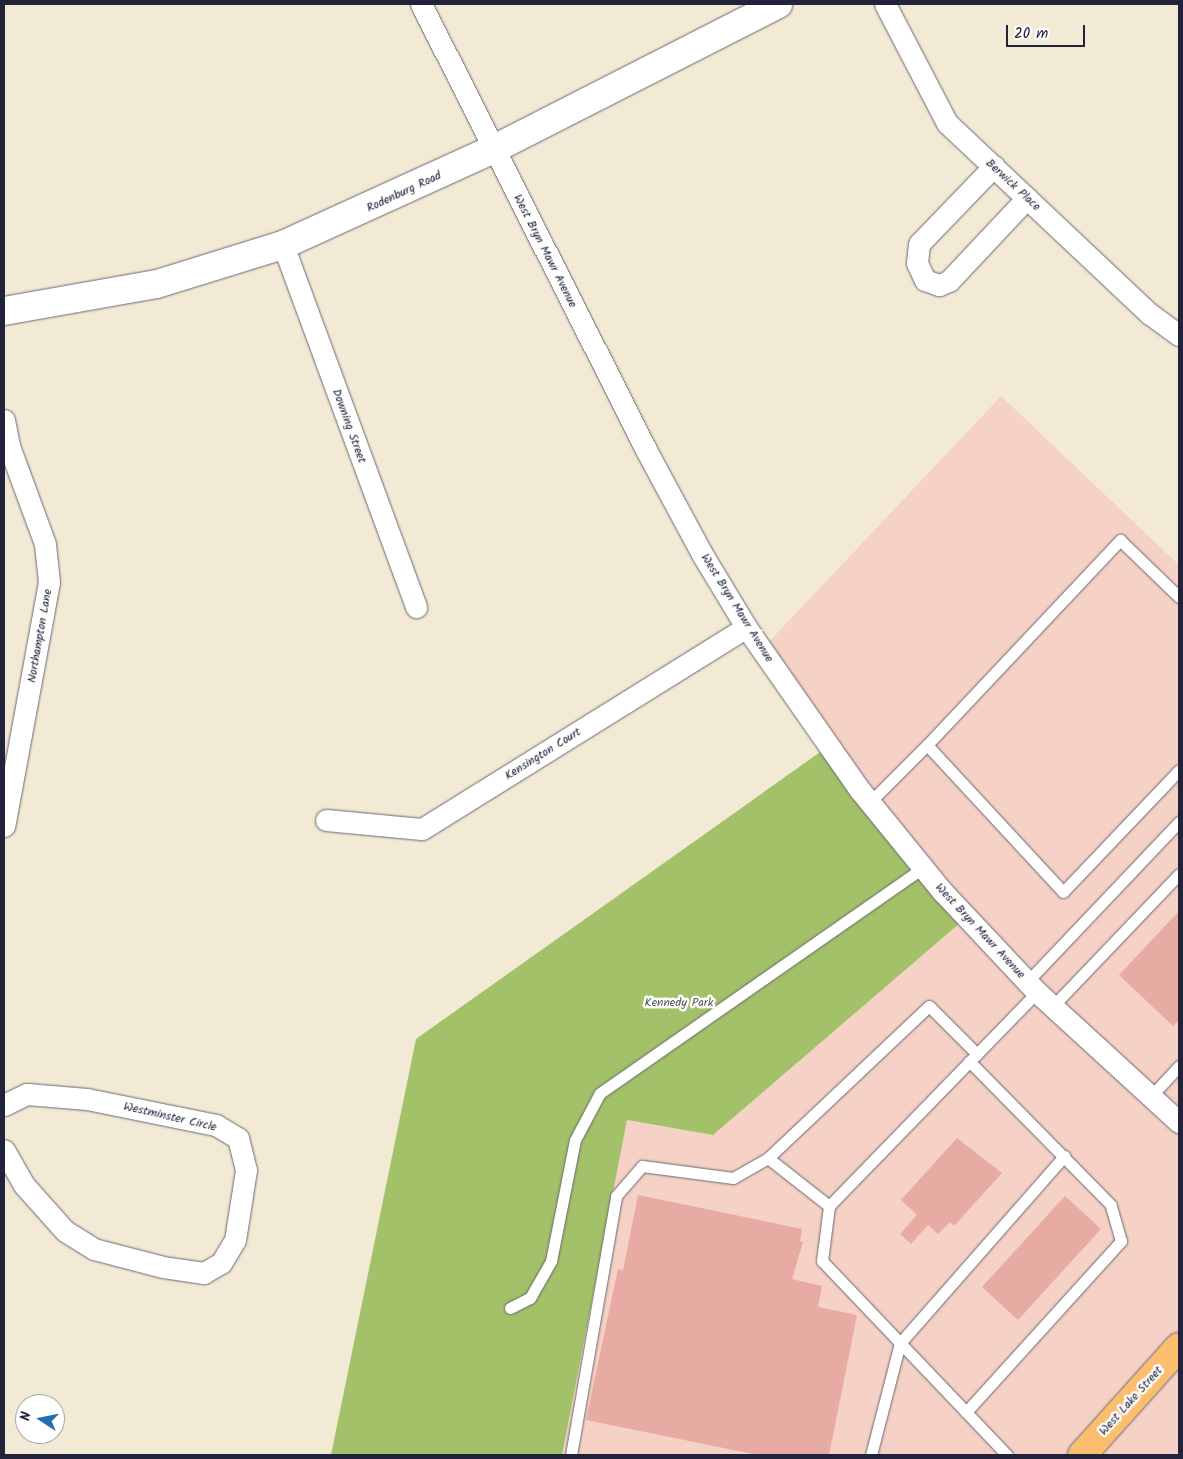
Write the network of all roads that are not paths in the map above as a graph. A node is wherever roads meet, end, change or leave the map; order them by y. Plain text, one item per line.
1 (421, 4) edge
2 (778, 4) edge
3 (885, 4) edge
4 (494, 150) junction
5 (994, 166) junction
6 (1027, 198) junction
7 (283, 245) junction
8 (4, 311) edge
9 (1179, 335) edge
10 (4, 420) edge
11 (6, 447) edge
12 (1179, 598) edge
13 (416, 607) dead end
14 (746, 626) junction
15 (927, 745) junction
16 (1179, 770) edge
17 (870, 802) junction
18 (326, 820) dead end
19 (1179, 822) edge
20 (4, 826) edge
21 (923, 868) junction
22 (1179, 874) edge
23 (1032, 987) junction
24 (1052, 1007) junction
25 (973, 1058) junction
26 (1179, 1066) edge
27 (1152, 1095) junction
28 (4, 1105) edge
29 (1179, 1122) edge
30 (4, 1150) edge
31 (1064, 1156) junction
32 (768, 1158) junction
33 (829, 1206) junction
34 (510, 1308) dead end
35 (900, 1343) junction
36 (1179, 1346) edge
37 (966, 1412) junction
38 (571, 1455) edge
39 (871, 1455) edge
40 (1007, 1455) edge
41 (1082, 1455) edge

1 - 4 street, West Bryn Mawr Avenue
2 - 4 street, Rodenburg Road
3 - 5 street, Berwick Place
4 - 7 street, Rodenburg Road
4 - 14 street, West Bryn Mawr Avenue
5 - 6 street, Berwick Place
5 - 6 street
6 - 9 street, Berwick Place
7 - 8 street, Rodenburg Road
7 - 13 street, Downing Street
10 - 11 street, Northampton Lane
11 - 20 street, Northampton Lane
12 - 15 lane
14 - 17 street, West Bryn Mawr Avenue
14 - 18 street, Kensington Court
15 - 16 lane
15 - 17 lane
17 - 21 street, West Bryn Mawr Avenue
19 - 23 lane
21 - 23 street, West Bryn Mawr Avenue
21 - 34 lane
22 - 24 lane
23 - 24 street, West Bryn Mawr Avenue
23 - 25 lane
24 - 27 street, West Bryn Mawr Avenue
25 - 31 lane
25 - 32 lane
25 - 33 lane
26 - 27 lane
27 - 29 street, West Bryn Mawr Avenue
28 - 30 street, Westminster Circle
31 - 35 lane
31 - 37 lane
32 - 33 lane
32 - 38 lane
33 - 35 lane
35 - 37 lane
35 - 39 lane
36 - 41 main road, West Lake Street
37 - 40 lane

